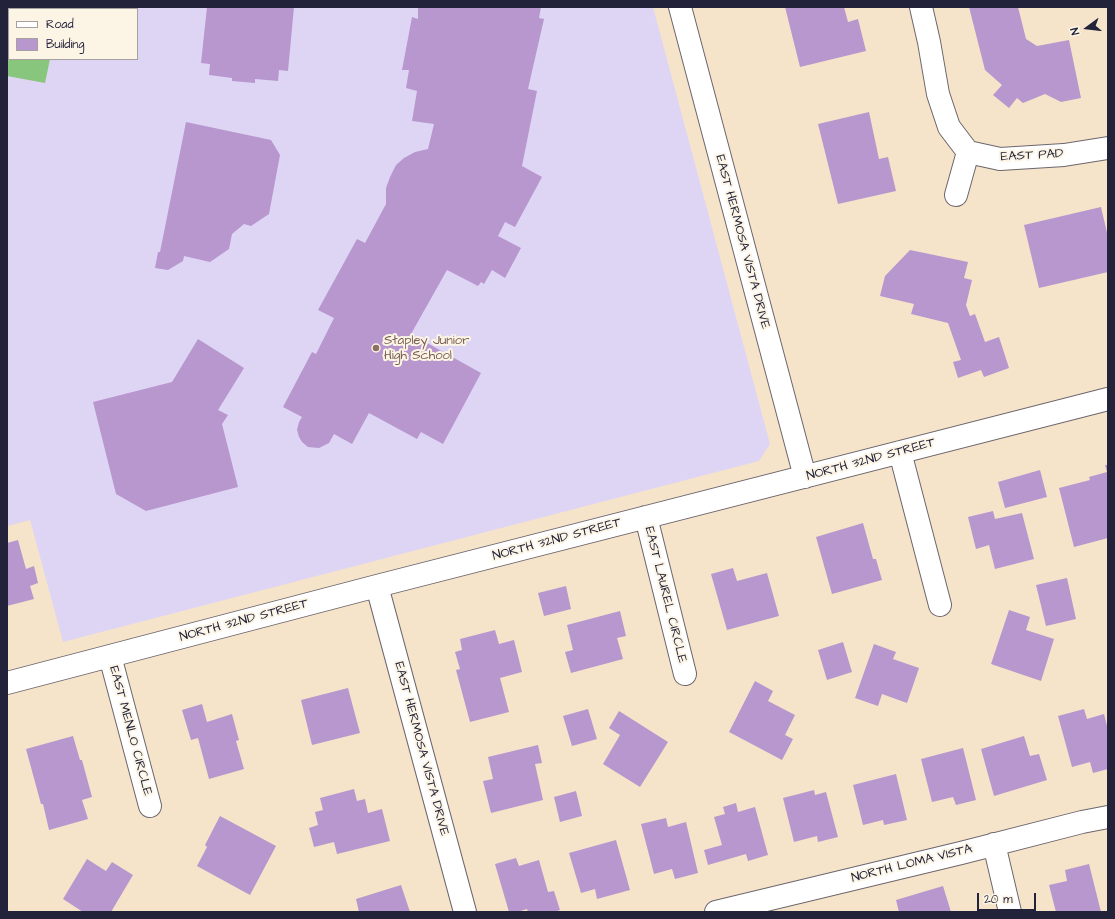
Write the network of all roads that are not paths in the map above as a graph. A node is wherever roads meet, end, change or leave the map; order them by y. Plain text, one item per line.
1 (680, 7) edge
2 (921, 7) edge
3 (1108, 148) edge
4 (968, 152) junction
5 (956, 195) dead end
6 (1108, 399) edge
7 (900, 452) junction
8 (805, 477) junction
9 (646, 517) junction
10 (377, 586) junction
11 (940, 605) dead end
12 (110, 656) junction
13 (685, 674) dead end
14 (7, 683) edge
15 (150, 806) dead end
16 (1108, 817) edge
17 (994, 844) junction
18 (743, 909) edge
19 (465, 912) edge
20 (716, 912) edge
21 (1010, 912) edge

1 - 8 street, EAST HERMOSA VISTA DRIVE
2 - 4 street
3 - 4 street, EAST PAD
4 - 5 street
6 - 7 street, NORTH 32ND STREET
7 - 8 street, NORTH 32ND STREET
7 - 11 street
8 - 9 street, NORTH 32ND STREET
9 - 10 street, NORTH 32ND STREET
9 - 13 street, EAST LAUREL CIRCLE
10 - 12 street, NORTH 32ND STREET
10 - 19 street, EAST HERMOSA VISTA DRIVE
12 - 14 street, NORTH 32ND STREET
12 - 15 street, EAST MENLO CIRCLE
16 - 17 street, NORTH LOMA VISTA
17 - 18 street, NORTH LOMA VISTA
17 - 21 street
18 - 20 street, NORTH LOMA VISTA

